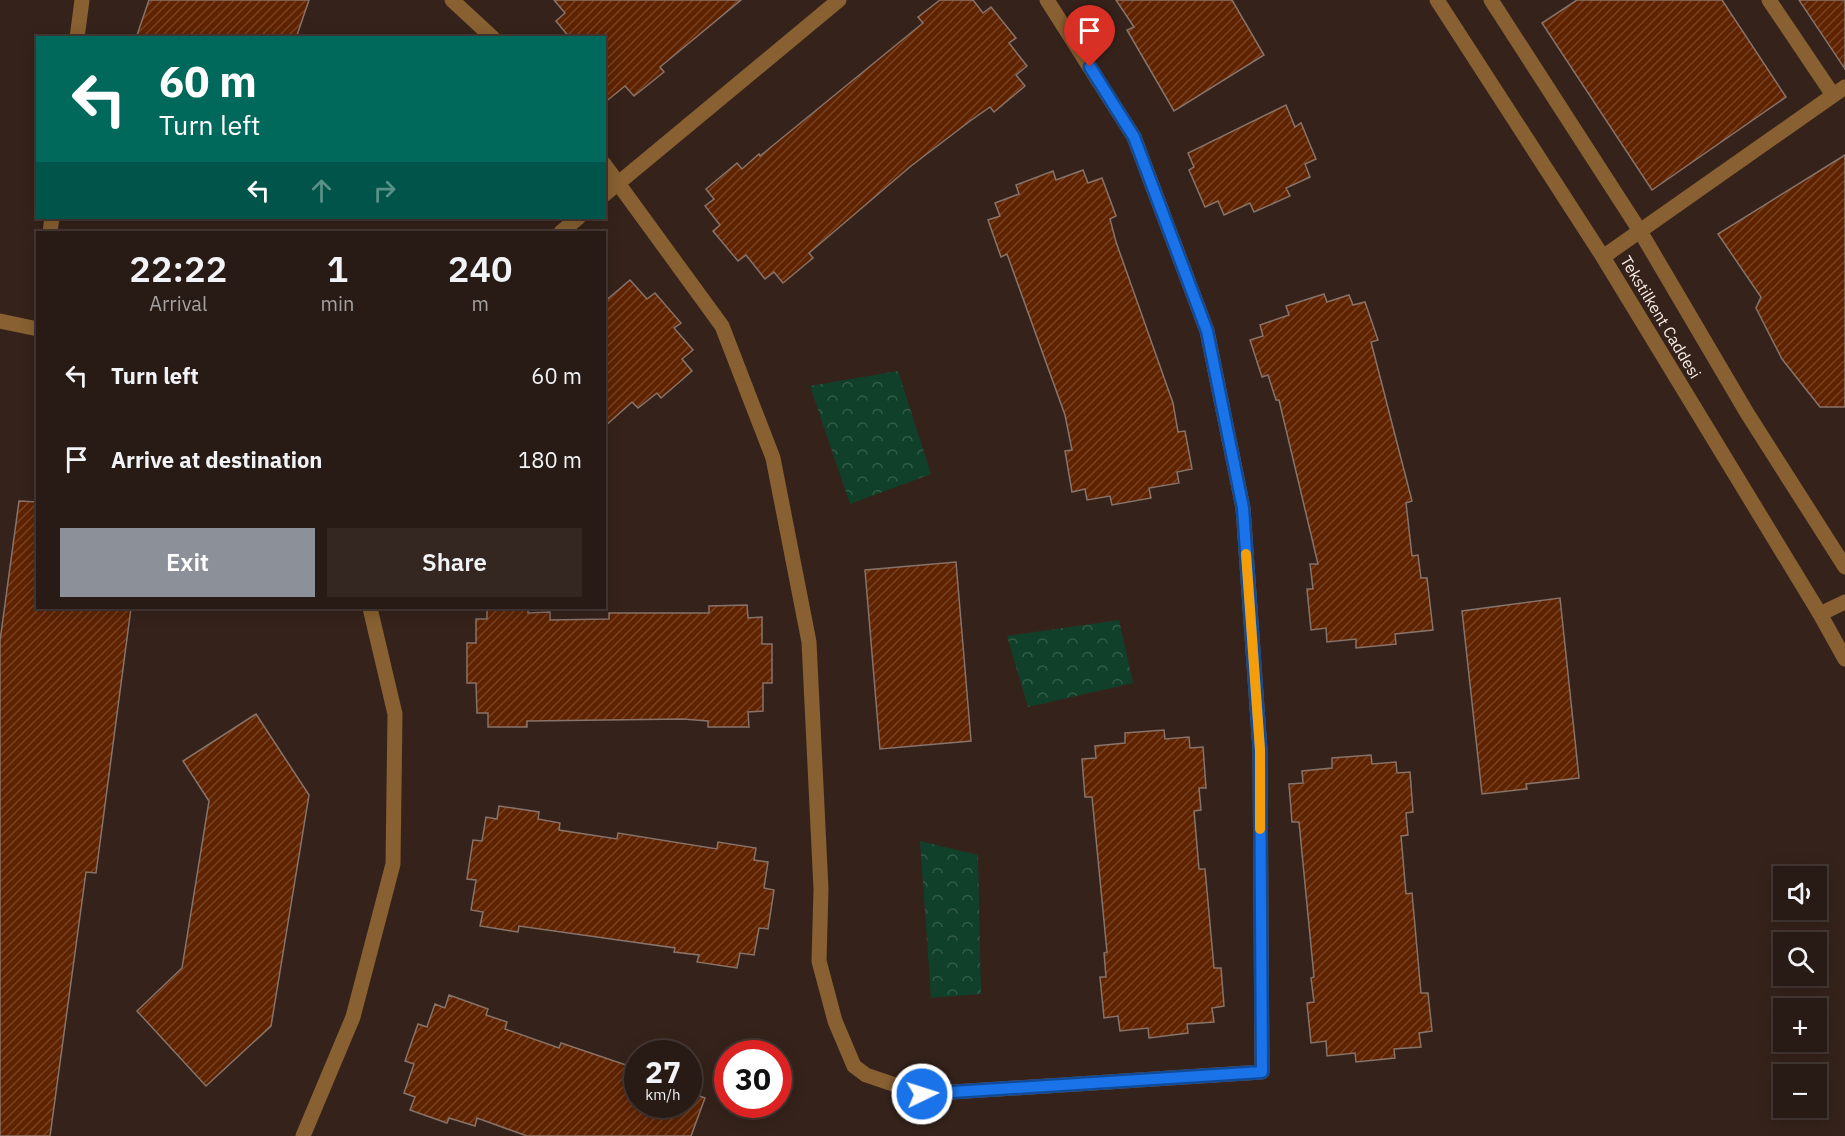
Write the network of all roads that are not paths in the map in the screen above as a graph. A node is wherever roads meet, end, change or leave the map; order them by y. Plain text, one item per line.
1 (82, 0) edge
2 (452, 0) edge
3 (839, 0) edge
4 (1047, 0) edge
5 (1437, 0) edge
6 (1491, 0) edge
7 (1769, 0) edge
8 (76, 36) edge
9 (491, 36) edge
10 (1839, 91) edge
11 (606, 166) edge
12 (620, 182) junction
13 (606, 193) edge
14 (577, 219) edge
15 (562, 231) edge
16 (1640, 231) junction
17 (1603, 256) junction
18 (0, 321) edge
19 (36, 326) edge
20 (1845, 567) edge
21 (1845, 602) edge
22 (370, 609) edge
23 (1820, 614) junction
24 (1845, 659) edge
25 (303, 1136) edge

1 - 8 street
2 - 9 street
3 - 12 street
4 - 12 street
5 - 17 street, Tekstilkent Caddesi
6 - 16 street, Tekstilkent Caddesi
7 - 10 street
10 - 16 street
11 - 12 street
12 - 13 street
14 - 15 street
16 - 17 street
16 - 20 street, Tekstilkent Caddesi
17 - 23 street, Tekstilkent Caddesi
18 - 19 street
21 - 23 street
22 - 25 street
23 - 24 street, Tekstilkent Caddesi

